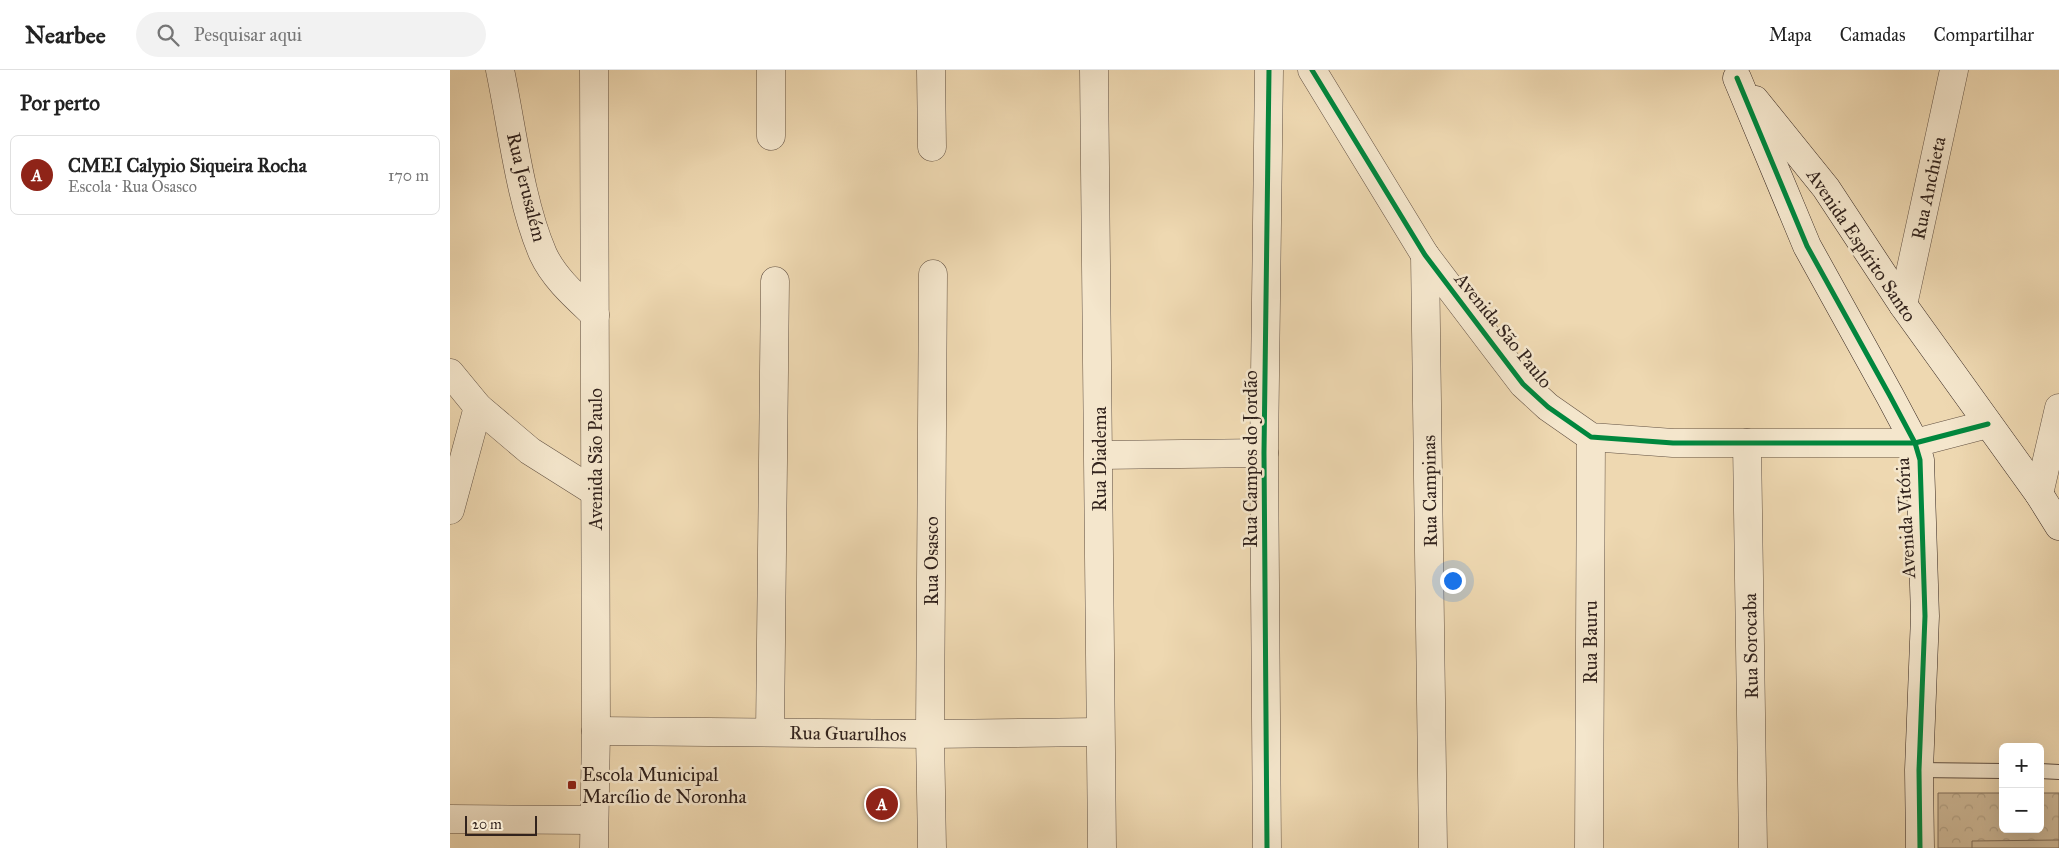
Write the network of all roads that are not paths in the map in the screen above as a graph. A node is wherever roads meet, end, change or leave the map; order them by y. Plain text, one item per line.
1 (500, 70) edge
2 (594, 70) edge
3 (771, 70) edge
4 (931, 70) edge
5 (1094, 70) edge
6 (1269, 70) edge
7 (1312, 70) edge
8 (1954, 70) edge
9 (1735, 74) edge
10 (771, 136) dead end
11 (932, 147) dead end
12 (1826, 188) junction
13 (1792, 213) junction
14 (1426, 255) junction
15 (933, 274) dead end
16 (775, 281) dead end
17 (1903, 305) junction
18 (595, 315) junction
19 (450, 373) edge
20 (478, 407) junction
21 (2059, 408) edge
22 (1988, 424) junction
23 (1591, 437) junction
24 (1747, 443) junction
25 (1915, 443) junction
26 (1264, 453) junction
27 (1100, 455) junction
28 (595, 492) junction
29 (2039, 494) junction
30 (450, 510) edge
31 (2059, 526) edge
32 (596, 731) junction
33 (770, 732) junction
34 (1099, 732) junction
35 (930, 734) junction
36 (1919, 770) junction
37 (1999, 771) edge
38 (2044, 771) edge
39 (2059, 772) edge
40 (450, 819) edge
41 (594, 820) junction
42 (594, 848) edge
43 (932, 848) edge
44 (1102, 848) edge
45 (1267, 848) edge
46 (1433, 848) edge
47 (1589, 848) edge
48 (1754, 848) edge
49 (1920, 848) edge

1 - 18 street, Rua Jerusalém
2 - 18 street, Avenida São Paulo
3 - 10 street
4 - 11 street
5 - 27 street, Rua Diadema
6 - 26 street, Rua Campos do Jordão
7 - 14 street, Avenida São Paulo
8 - 17 street, Rua Anchieta
9 - 12 street, Avenida Espírito Santo
9 - 13 street, Avenida Vitória
12 - 13 street
12 - 17 street, Avenida Espírito Santo
13 - 25 street, Avenida Vitória
14 - 23 street, Avenida São Paulo
14 - 46 street, Rua Campinas
15 - 35 street, Rua Osasco
16 - 33 street
17 - 22 street, Avenida Espírito Santo
18 - 28 street, Avenida São Paulo
19 - 20 street
20 - 28 street
20 - 30 street
21 - 29 street
22 - 25 street
22 - 29 street, Avenida Espírito Santo
23 - 24 street
23 - 47 street, Rua Bauru
24 - 25 street
24 - 48 street, Rua Sorocaba
25 - 36 street, Avenida Vitória
26 - 27 street
26 - 45 street, Rua Campos do Jordão
27 - 34 street, Rua Diadema
28 - 32 street, Avenida São Paulo
29 - 31 street, Avenida Espírito Santo
32 - 33 street, Rua Guarulhos
32 - 41 street, Avenida São Paulo
33 - 35 street, Rua Guarulhos
34 - 35 street, Rua Guarulhos
34 - 44 street, Rua Diadema
35 - 43 street, Rua Osasco
36 - 37 lane
36 - 49 street, Avenida Vitória
38 - 39 lane
40 - 41 street
41 - 42 street, Avenida São Paulo

